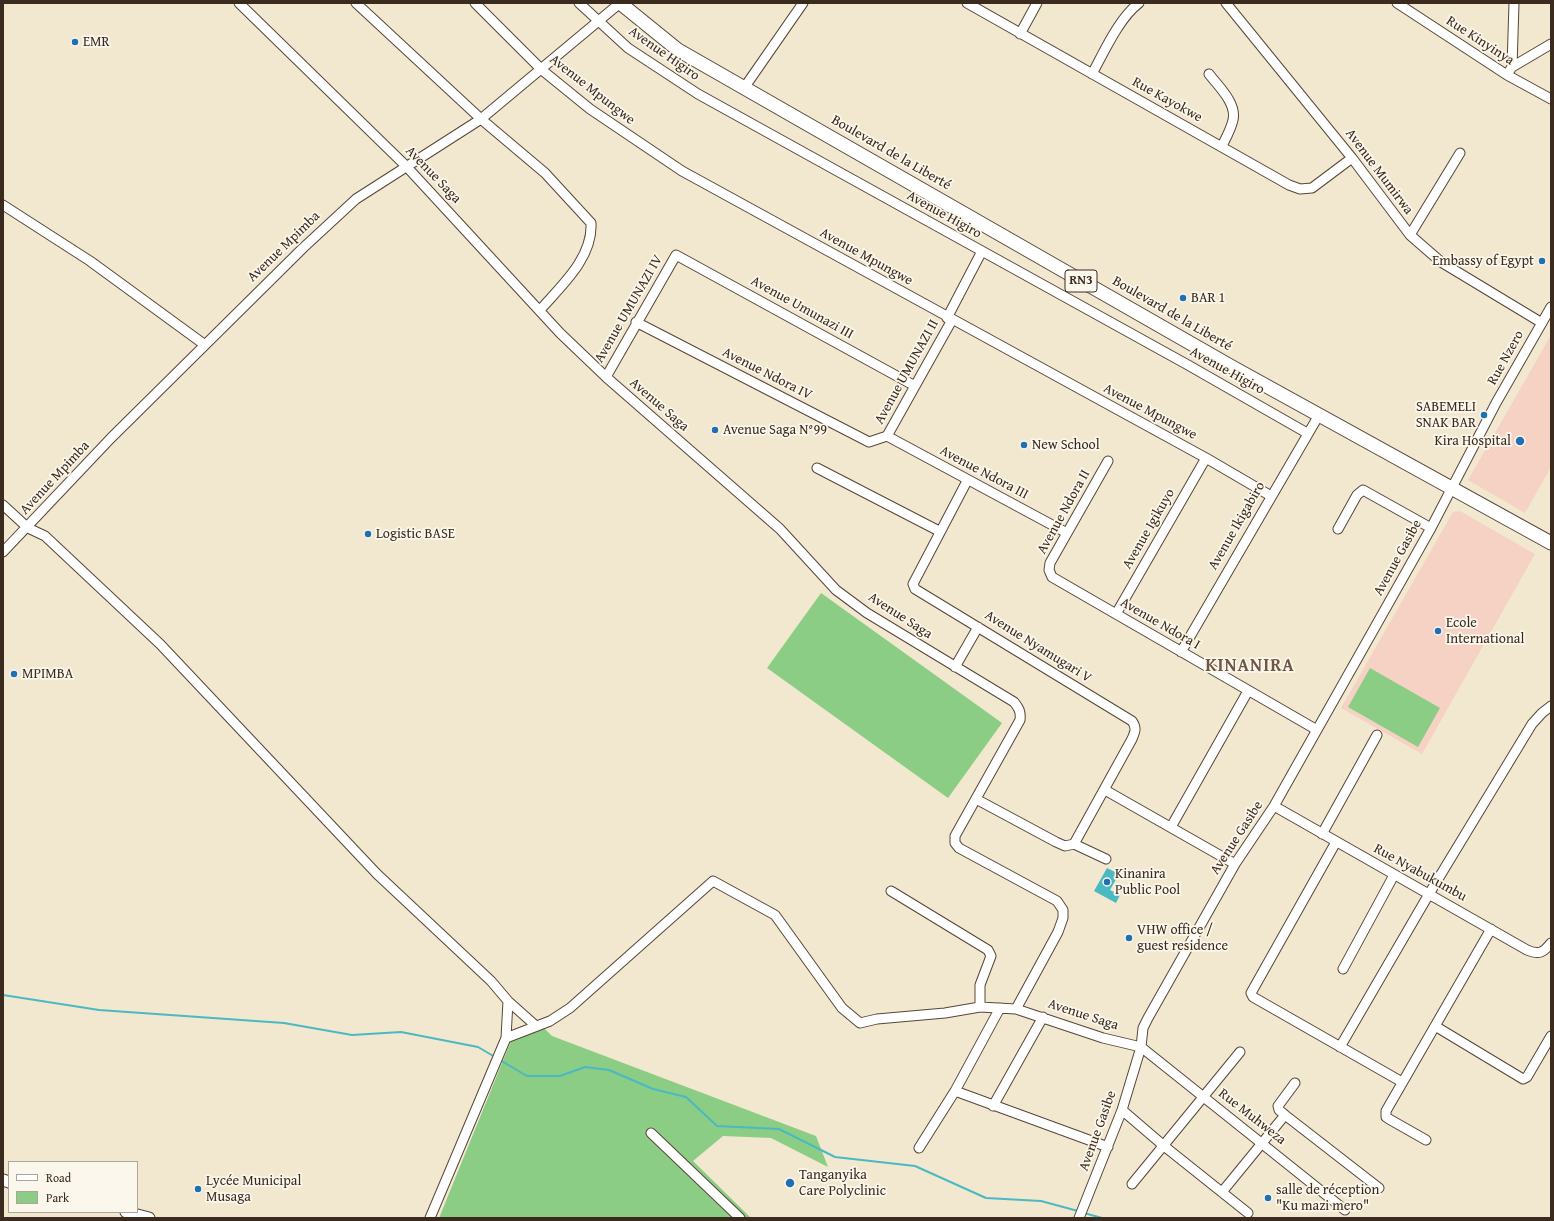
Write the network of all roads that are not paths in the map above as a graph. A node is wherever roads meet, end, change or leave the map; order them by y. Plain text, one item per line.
1 (239, 3) edge
2 (356, 3) edge
3 (475, 3) edge
4 (579, 3) edge
5 (620, 3) edge
6 (803, 3) edge
7 (968, 3) edge
8 (1037, 3) edge
9 (1139, 3) edge
10 (1226, 3) edge
11 (1397, 3) edge
12 (1514, 3) edge
13 (598, 22) junction
14 (1020, 34) junction
15 (1551, 44) edge
16 (542, 70) junction
17 (1510, 71) junction
18 (1092, 74) junction
19 (1209, 74) dead end
20 (744, 88) junction
21 (1551, 99) edge
22 (481, 119) junction
23 (1222, 146) junction
24 (1460, 153) dead end
25 (1352, 158) junction
26 (406, 166) junction
27 (3, 205) edge
28 (1410, 235) junction
29 (982, 251) junction
30 (676, 255) joint
31 (1551, 306) edge
32 (540, 310) junction
33 (949, 319) junction
34 (636, 322) junction
35 (1542, 323) junction
36 (205, 345) junction
37 (606, 377) junction
38 (916, 386) junction
39 (1318, 415) junction
40 (1307, 433) junction
41 (887, 436) junction
42 (1206, 458) junction
43 (1108, 461) dead end
44 (817, 468) dead end
45 (967, 481) junction
46 (1451, 487) junction
47 (1271, 496) junction
48 (3, 505) edge
49 (28, 528) junction
50 (1431, 528) junction
51 (1338, 529) dead end
52 (939, 531) junction
53 (1068, 533) junction
54 (1551, 543) edge
55 (3, 552) edge
56 (1052, 577) joint
57 (1116, 614) junction
58 (978, 626) junction
59 (1181, 652) junction
60 (955, 667) junction
61 (1248, 691) junction
62 (1551, 706) edge
63 (1317, 730) junction
64 (1377, 735) dead end
65 (1105, 790) junction
66 (975, 802) junction
67 (1274, 806) junction
68 (1171, 827) junction
69 (1322, 834) junction
70 (1336, 842) junction
71 (1074, 844) junction
72 (1106, 859) dead end
73 (1235, 864) junction
74 (1394, 875) junction
75 (892, 891) dead end
76 (1429, 894) junction
77 (1491, 929) junction
78 (1551, 944) edge
79 (1343, 969) dead end
80 (508, 1001) junction
81 (980, 1007) junction
82 (1000, 1008) junction
83 (1016, 1009) junction
84 (1043, 1017) junction
85 (536, 1026) junction
86 (1435, 1026) junction
87 (1551, 1036) edge
88 (506, 1038) junction
89 (1141, 1047) junction
90 (1340, 1047) junction
91 (1240, 1052) dead end
92 (1402, 1082) junction
93 (1294, 1083) dead end
94 (955, 1091) junction
95 (1204, 1096) junction
96 (993, 1106) junction
97 (1122, 1110) junction
98 (1285, 1115) junction
99 (651, 1133) dead end
100 (1426, 1140) dead end
101 (1262, 1142) junction
102 (1164, 1146) junction
103 (1108, 1147) junction
104 (919, 1148) dead end
105 (1132, 1184) dead end
106 (1378, 1188) dead end
107 (1222, 1192) junction
108 (1346, 1210) dead end
109 (130, 1213) edge
110 (1248, 1213) dead end
111 (149, 1218) edge
112 (430, 1218) edge
113 (740, 1218) edge
114 (1079, 1218) edge

1 - 26 street, Avenue Saga
2 - 22 street
3 - 16 street, Avenue Mpungwe
4 - 13 street, Avenue Higiro
5 - 13 street, Avenue Mpimba
5 - 20 highway, Boulevard de la Liberté / RN3
6 - 20 street
7 - 14 street, Rue Kayokwe
8 - 14 street
9 - 18 street
10 - 25 street, Avenue Mumirwa
11 - 17 street, Rue Kinyinya
12 - 17 street
13 - 16 street, Avenue Mpimba
13 - 29 street, Avenue Higiro
14 - 18 street, Rue Kayokwe
15 - 17 street
16 - 22 street, Avenue Mpimba
16 - 33 street, Avenue Mpungwe
17 - 21 street, Rue Kinyinya
18 - 23 street, Rue Kayokwe
19 - 23 street
20 - 39 highway, Boulevard de la Liberté / RN3
22 - 26 street, Avenue Mpimba
22 - 32 street
23 - 25 street, Rue Kayokwe
24 - 28 street
25 - 28 street, Avenue Mumirwa
26 - 32 street, Avenue Saga
26 - 36 street, Avenue Mpimba
27 - 36 street
28 - 35 street, Avenue Mumirwa
29 - 33 street, Avenue UMUNAZI II
29 - 40 street, Avenue Higiro
30 - 34 street, Avenue UMUNAZI IV
30 - 38 street, Avenue Umunazi III
31 - 35 street, Rue Nzero
32 - 37 street, Avenue Saga
33 - 38 street, Avenue UMUNAZI II
33 - 42 street, Avenue Mpungwe
34 - 37 street, Avenue UMUNAZI IV
34 - 41 street, Avenue Ndora IV
35 - 46 street, Rue Nzero
36 - 49 street, Avenue Mpimba
37 - 60 street, Avenue Saga
38 - 41 street, Avenue UMUNAZI II
39 - 40 street, Avenue Ikigabiro
39 - 46 highway, Boulevard de la Liberté / RN3
40 - 47 street, Avenue Ikigabiro
41 - 45 street, Avenue Ndora III
42 - 47 street, Avenue Mpungwe
42 - 57 street, Avenue Igikuyo
43 - 53 street, Avenue Ndora II
44 - 52 street
45 - 52 street, Avenue Nyamugari V
45 - 53 street, Avenue Ndora III
46 - 50 street, Avenue Gasibe
46 - 54 highway, Boulevard de la Liberté / RN3
47 - 59 street, Avenue Ikigabiro
48 - 49 street
49 - 55 street, Avenue Mpimba
49 - 80 street
50 - 51 street
50 - 63 street, Avenue Gasibe
52 - 58 street, Avenue Nyamugari V
53 - 56 street, Avenue Ndora II
56 - 57 street, Avenue Ndora I
57 - 59 street, Avenue Ndora I
58 - 60 street
58 - 65 street, Avenue Nyamugari V
59 - 61 street, Avenue Ndora I
60 - 66 street, Avenue Saga
61 - 63 street, Avenue Ndora I
61 - 68 street
62 - 76 street
63 - 67 street, Avenue Gasibe
64 - 69 street
65 - 68 street
65 - 71 street, Avenue Nyamugari V
66 - 71 street
66 - 83 street
67 - 69 street, Rue Nyabukumbu
67 - 73 street, Avenue Gasibe
68 - 73 street
69 - 70 street, Rue Nyabukumbu
70 - 74 street, Rue Nyabukumbu
70 - 90 street
71 - 72 street
73 - 89 street, Avenue Gasibe
74 - 76 street, Rue Nyabukumbu
74 - 79 street
75 - 81 street
76 - 77 street, Rue Nyabukumbu
76 - 90 street
77 - 78 street, Rue Nyabukumbu
77 - 86 street
80 - 85 street
80 - 88 street
81 - 82 street, Avenue Saga
81 - 85 street, Avenue Saga
82 - 83 street, Avenue Saga
82 - 94 street
83 - 84 street, Avenue Saga
84 - 89 street, Avenue Saga
84 - 96 street
85 - 88 street
86 - 87 street
86 - 92 street
88 - 112 street
89 - 95 street, Rue Muhweza
89 - 97 street, Avenue Gasibe
90 - 92 street
91 - 95 street
92 - 100 street
93 - 98 street
94 - 96 street
94 - 104 street
95 - 101 street, Rue Muhweza
95 - 102 street
96 - 103 street
97 - 102 street
97 - 103 street, Avenue Gasibe
98 - 101 street
98 - 106 street
99 - 113 street
101 - 107 street
101 - 108 street, Rue Muhweza
102 - 105 street
102 - 107 street
103 - 114 street, Avenue Gasibe
107 - 110 street
109 - 111 main road

